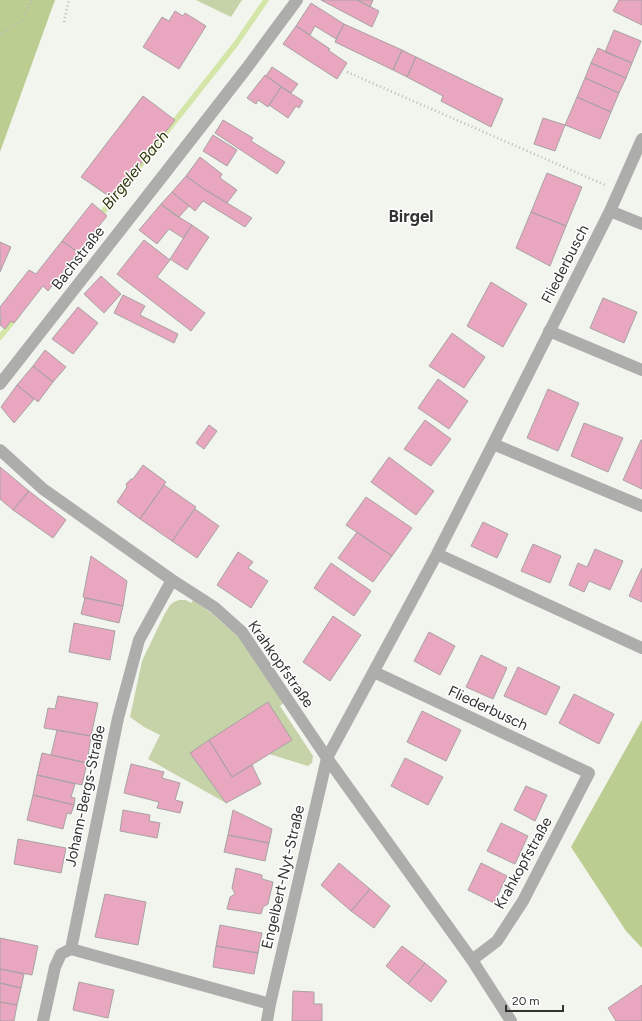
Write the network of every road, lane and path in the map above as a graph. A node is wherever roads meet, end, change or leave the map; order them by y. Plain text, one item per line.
1 (31, 0) edge
2 (69, 0) edge
3 (297, 0) edge
4 (64, 22) dead end
5 (0, 34) edge
6 (347, 72) dead end
7 (642, 139) edge
8 (619, 191) junction
9 (610, 211) junction
10 (642, 224) edge
11 (549, 330) junction
12 (642, 370) edge
13 (2, 378) edge
14 (493, 444) junction
15 (0, 450) edge
16 (642, 506) edge
17 (437, 554) junction
18 (172, 580) junction
19 (642, 648) edge
20 (374, 672) junction
21 (327, 758) junction
22 (589, 773) joint
23 (71, 948) junction
24 (472, 960) junction
25 (270, 1004) junction
26 (43, 1021) edge
27 (267, 1021) edge
28 (511, 1021) edge

1 - 5 path
2 - 4 path
3 - 13 street, Bachstraße
6 - 8 path
7 - 8 street, Fliederbusch
8 - 9 street, Fliederbusch
9 - 10 street
9 - 11 street, Fliederbusch
11 - 12 street
11 - 14 street, Fliederbusch
14 - 16 street
14 - 17 street, Fliederbusch
15 - 18 street, Krahkopfstraße
17 - 19 street
17 - 20 street, Fliederbusch
18 - 21 street, Krahkopfstraße
18 - 23 street, Johann-Bergs-Straße
20 - 21 street, Fliederbusch
20 - 22 street, Fliederbusch
21 - 24 street, Krahkopfstraße
21 - 25 street, Engelbert-Nyt-Straße
22 - 24 street, Krahkopfstraße
23 - 25 street
23 - 26 street
24 - 28 street, Krahkopfstraße
25 - 27 street, Engelbert-Nyt-Straße

